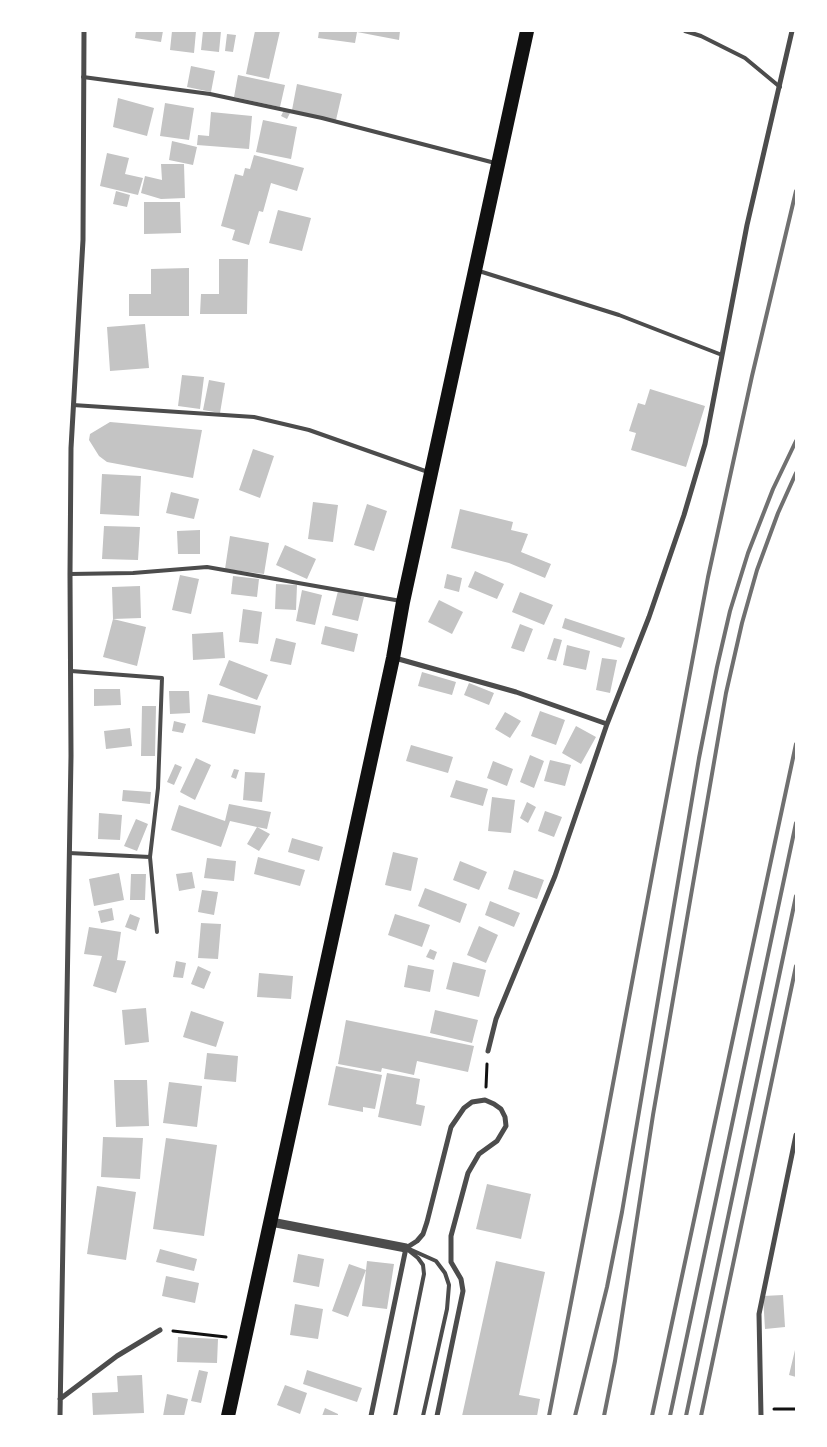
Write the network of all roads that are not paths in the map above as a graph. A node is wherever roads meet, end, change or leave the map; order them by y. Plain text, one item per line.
1 (84, 31) edge
2 (527, 31) edge
3 (685, 31) edge
4 (792, 31) edge
5 (83, 76) junction
6 (780, 87) junction
7 (498, 163) junction
8 (475, 270) junction
9 (722, 355) junction
10 (73, 406) junction
11 (432, 473) junction
12 (70, 574) junction
13 (403, 602) junction
14 (393, 658) junction
15 (71, 671) junction
16 (607, 724) junction
17 (69, 853) junction
18 (150, 857) junction
19 (157, 932) dead end
20 (488, 1051) road end
21 (796, 1135) edge
22 (271, 1222) junction
23 (406, 1248) junction
24 (160, 1330) road end
25 (60, 1399) junction
26 (60, 1416) edge
27 (228, 1416) edge
28 (371, 1416) edge
29 (395, 1416) edge
30 (423, 1416) edge
31 (437, 1416) edge
32 (761, 1416) edge

1 - 5 street
2 - 7 highway
3 - 6 lane
4 - 6 street
5 - 7 lane
5 - 10 street
6 - 9 street
7 - 8 highway
8 - 9 lane
8 - 11 highway
9 - 16 street
10 - 11 lane
10 - 12 street
11 - 13 highway
12 - 13 lane
12 - 15 street
13 - 14 highway
14 - 16 street
14 - 22 highway
15 - 17 street
15 - 18 lane
16 - 20 street
17 - 18 lane
17 - 25 street
18 - 19 lane
21 - 32 street
22 - 23 street
22 - 27 highway
23 - 28 street
23 - 29 lane
23 - 30 lane
23 - 31 street
24 - 25 street
25 - 26 street

